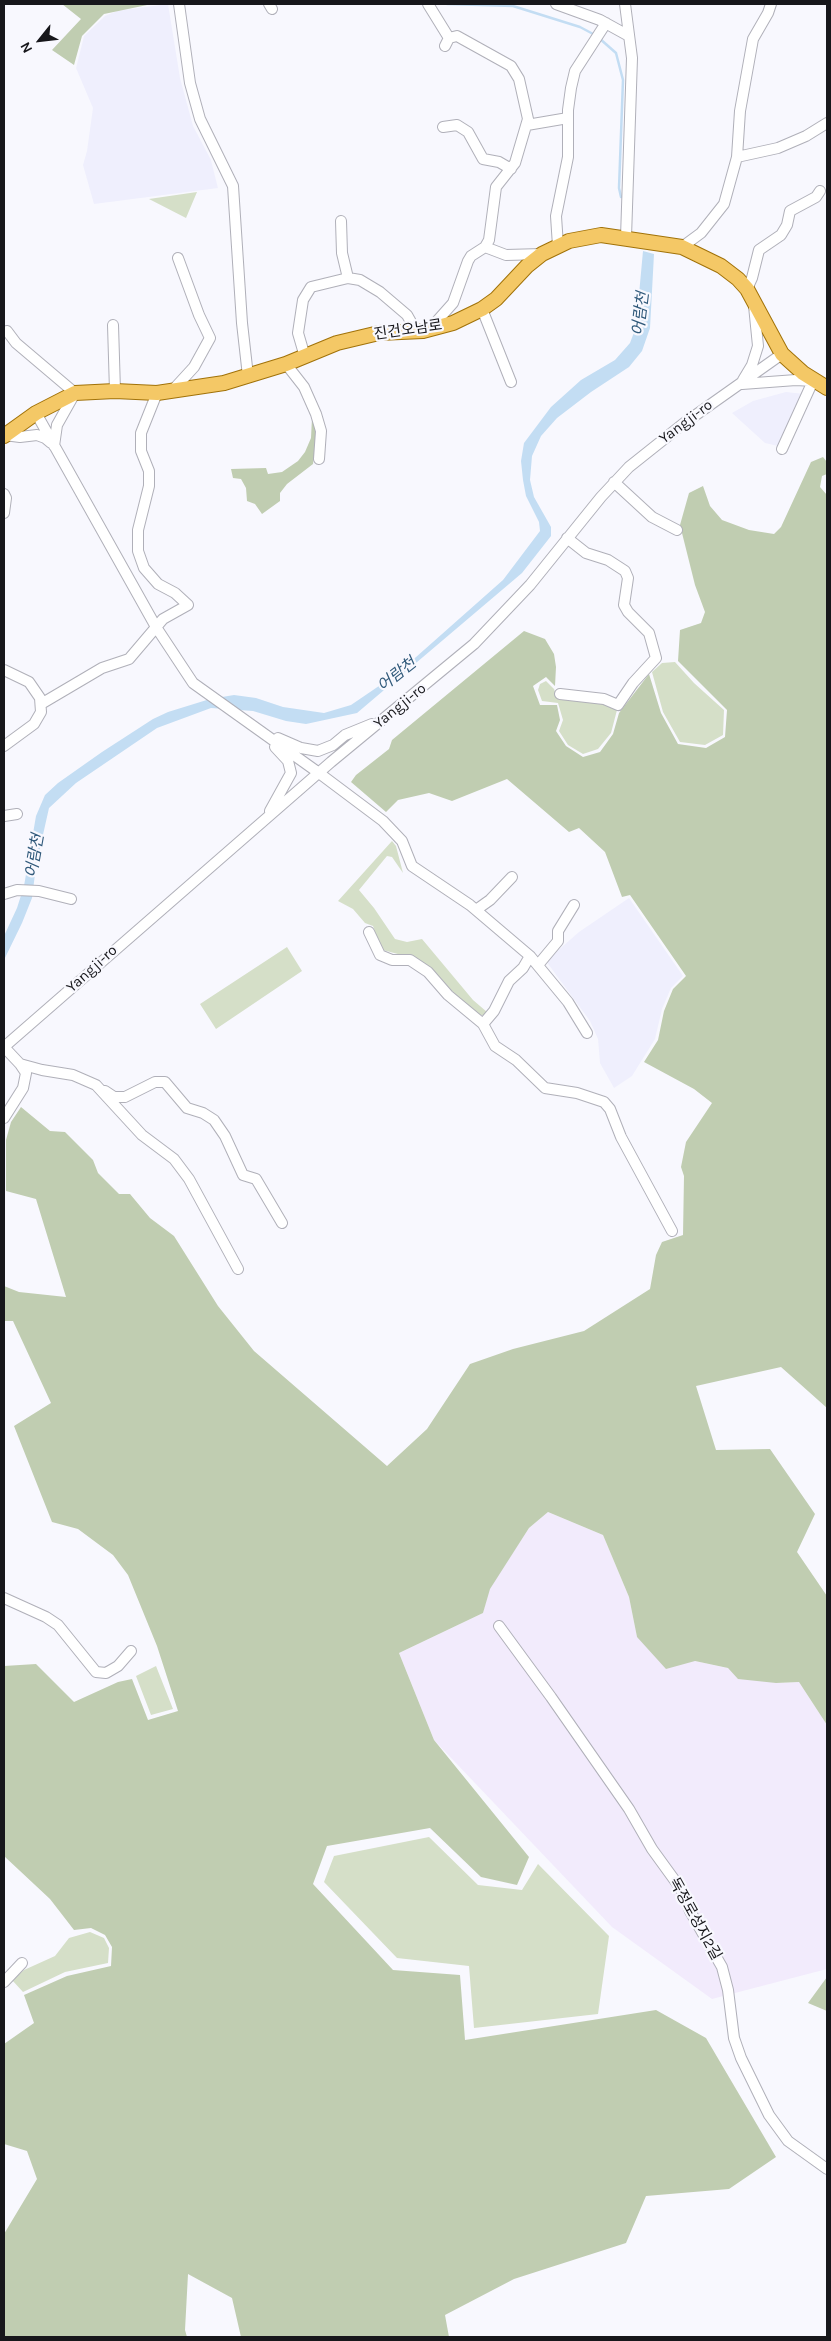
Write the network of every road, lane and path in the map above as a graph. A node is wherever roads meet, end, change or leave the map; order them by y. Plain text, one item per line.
1 (179, 4) edge
2 (428, 4) edge
3 (556, 4) edge
4 (625, 4) edge
5 (771, 4) edge
6 (603, 27) junction
7 (629, 36) junction
8 (568, 118) junction
9 (827, 122) edge
10 (528, 125) junction
11 (443, 127) dead end
12 (737, 158) junction
13 (511, 169) junction
14 (820, 191) dead end
15 (341, 221) dead end
16 (626, 237) junction
17 (558, 246) junction
18 (485, 247) junction
19 (682, 247) junction
20 (542, 254) junction
21 (178, 258) dead end
22 (348, 278) junction
23 (750, 294) junction
24 (482, 309) junction
25 (113, 325) dead end
26 (423, 330) junction
27 (7, 331) dead end
28 (782, 354) junction
29 (305, 356) junction
30 (286, 364) junction
31 (248, 376) junction
32 (813, 381) junction
33 (511, 382) dead end
34 (741, 384) junction
35 (827, 388) edge
36 (115, 391) junction
37 (172, 391) junction
38 (75, 393) junction
39 (157, 393) junction
40 (36, 413) junction
41 (4, 435) edge
42 (54, 446) junction
43 (782, 449) dead end
44 (319, 459) dead end
45 (614, 482) junction
46 (4, 494) edge
47 (4, 513) edge
48 (677, 530) dead end
49 (567, 538) junction
50 (156, 627) junction
51 (4, 670) edge
52 (560, 694) dead end
53 (41, 704) junction
54 (385, 718) junction
55 (255, 727) junction
56 (4, 746) edge
57 (320, 772) junction
58 (17, 814) dead end
59 (4, 816) edge
60 (265, 819) junction
61 (512, 877) dead end
62 (4, 894) edge
63 (70, 899) dead end
64 (574, 905) dead end
65 (476, 910) junction
66 (369, 932) dead end
67 (530, 956) junction
68 (538, 965) junction
69 (483, 1024) junction
70 (587, 1033) dead end
71 (4, 1047) edge
72 (20, 1064) junction
73 (96, 1085) junction
74 (4, 1118) edge
75 (282, 1223) dead end
76 (672, 1231) dead end
77 (238, 1269) dead end
78 (4, 1598) edge
79 (500, 1626) dead end
80 (131, 1651) dead end
81 (22, 1963) dead end
82 (4, 1982) edge
83 (827, 2169) edge

1 - 31 street
2 - 10 street
3 - 6 street
4 - 7 street
5 - 12 street
6 - 7 street
6 - 8 street
7 - 16 street
8 - 10 street
8 - 17 street
9 - 12 street
10 - 13 street
11 - 13 street
12 - 19 street
13 - 18 street
14 - 23 street
15 - 22 street
16 - 17 main road, 진건오남로
16 - 19 main road, 진건오남로
17 - 20 main road, 진건오남로
18 - 20 street
18 - 26 street
19 - 23 main road, 진건오남로
20 - 24 main road, 진건오남로
21 - 37 street
22 - 26 street
22 - 29 street
23 - 28 main road, 진건오남로
23 - 34 street
24 - 26 main road, 진건오남로
24 - 33 street
25 - 36 street
26 - 29 main road, 진건오남로
27 - 38 street
28 - 32 main road
28 - 34 street, Yangji-ro
29 - 30 main road, 진건오남로
30 - 31 main road, 진건오남로
30 - 44 street
31 - 37 main road, 진건오남로
32 - 34 street
32 - 35 main road
32 - 43 street
34 - 45 street, Yangji-ro
36 - 38 main road, 진건오남로
36 - 39 main road, 진건오남로
37 - 39 main road, 진건오남로
38 - 40 main road, 진건오남로
38 - 42 street
39 - 50 street
40 - 41 main road, 진건오남로
40 - 42 street
41 - 42 street
42 - 50 street
45 - 48 street
45 - 49 street, Yangji-ro
46 - 47 street
49 - 52 street
49 - 54 street, Yangji-ro
50 - 53 street
50 - 55 street
51 - 53 street
53 - 56 street
54 - 55 street
54 - 57 street, Yangji-ro
55 - 57 street
55 - 60 street
57 - 60 street, Yangji-ro
57 - 65 street
58 - 59 street
60 - 71 street, Yangji-ro
61 - 65 street
62 - 63 street
64 - 68 street
65 - 67 street
66 - 69 street
67 - 68 street
67 - 69 street
68 - 70 street
69 - 76 street
71 - 72 street
72 - 73 street
72 - 74 street
73 - 75 street
73 - 77 street
78 - 80 street
79 - 83 street, 독정로성지2길
81 - 82 street

